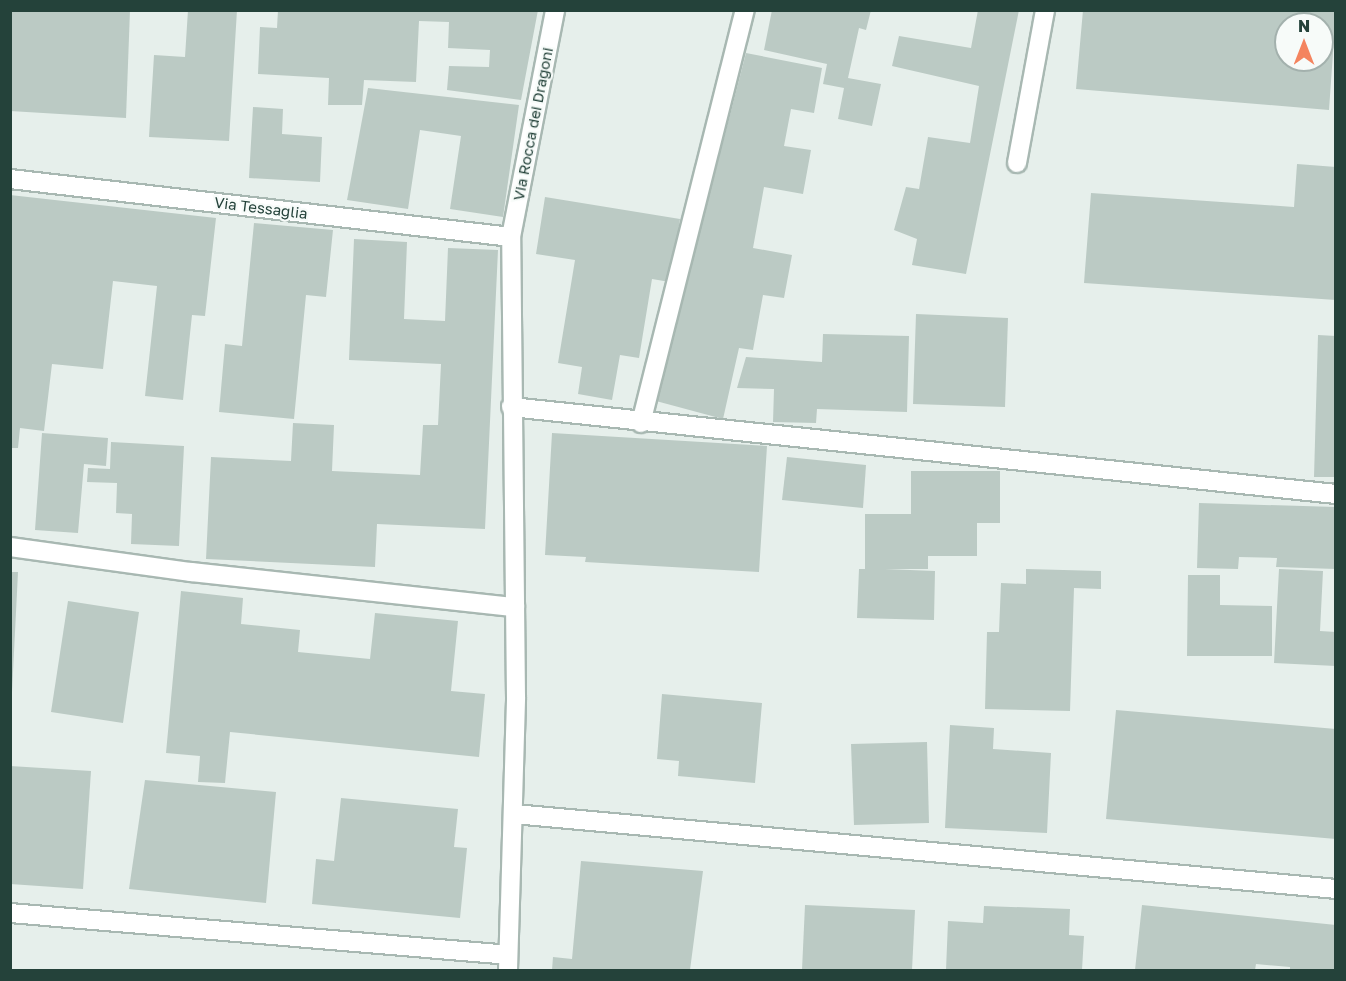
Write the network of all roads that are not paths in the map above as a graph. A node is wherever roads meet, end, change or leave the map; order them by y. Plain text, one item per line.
1 (555, 10) edge
2 (744, 10) edge
3 (1045, 10) edge
4 (1017, 163) dead end
5 (10, 179) edge
6 (511, 237) junction
7 (511, 407) junction
8 (640, 423) junction
9 (1335, 494) edge
10 (10, 547) edge
11 (515, 607) junction
12 (514, 814) junction
13 (1335, 889) edge
14 (10, 913) edge
15 (507, 963) edge

1 - 6 street, Via Rocca dei Dragoni
2 - 8 street
3 - 4 street
5 - 6 street, Via Tessaglia
6 - 7 street, Via Rocca dei Dragoni
7 - 8 street
7 - 11 street, Via Rocca dei Dragoni
8 - 9 street
10 - 11 street
11 - 12 street, Via Rocca dei Dragoni
12 - 13 street
12 - 15 street, Via Rocca dei Dragoni
14 - 15 street

